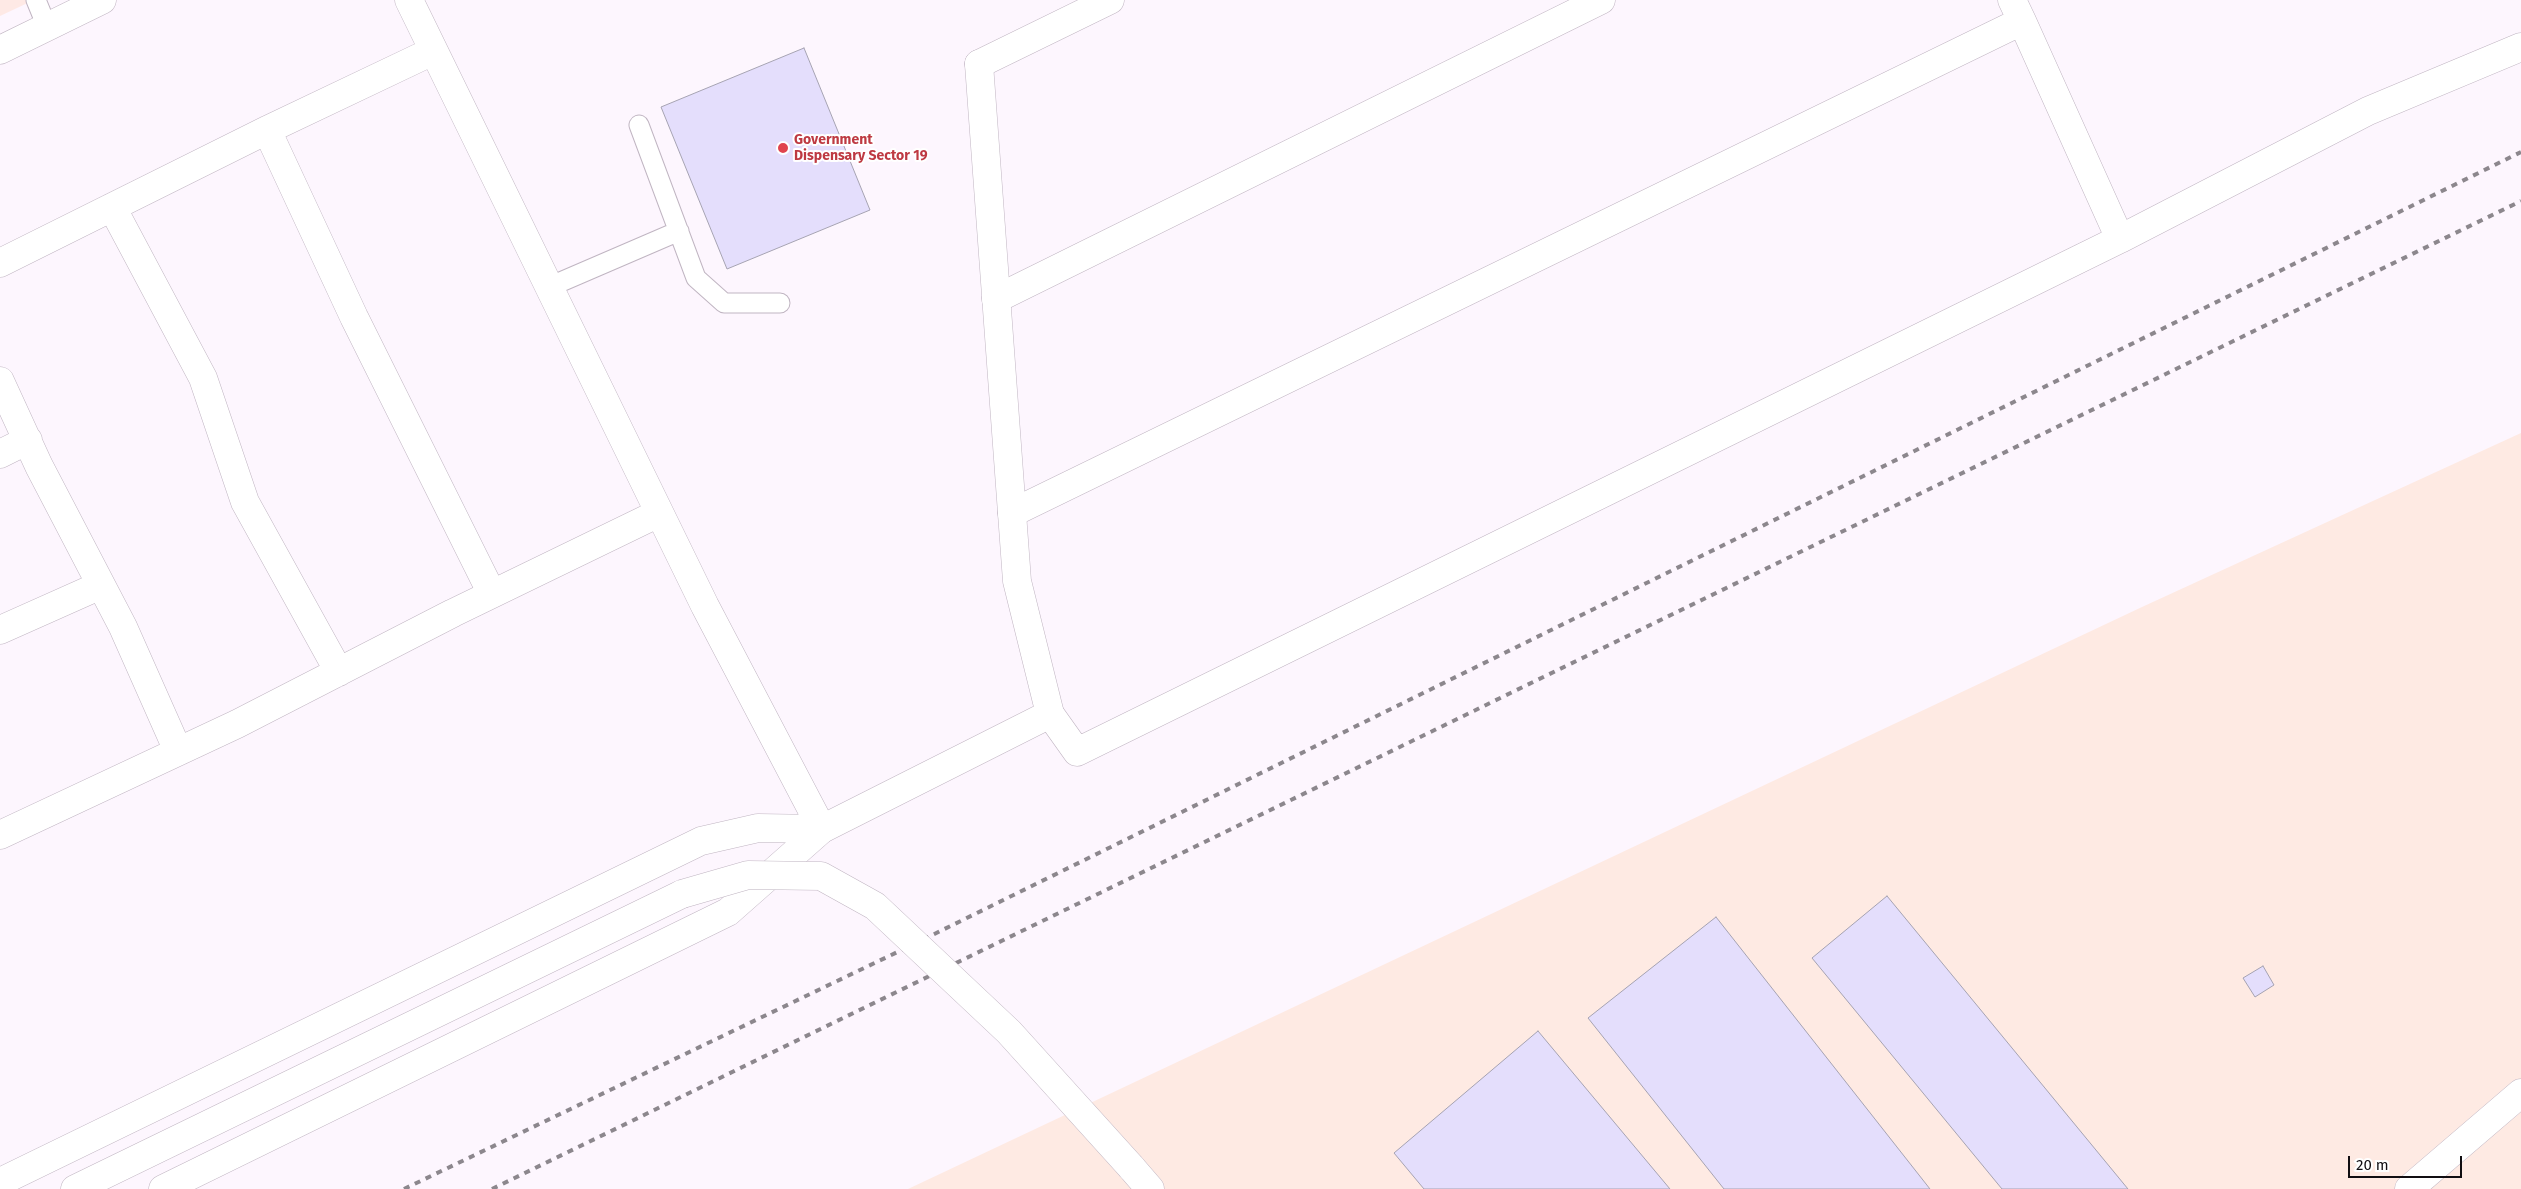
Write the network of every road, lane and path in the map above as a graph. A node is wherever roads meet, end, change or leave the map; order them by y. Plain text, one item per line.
1 (36, 0) edge
2 (102, 0) edge
3 (409, 0) edge
4 (1110, 0) edge
5 (1601, 0) edge
6 (2017, 11) edge
7 (47, 27) junction
8 (2521, 47) edge
9 (0, 50) edge
10 (433, 51) junction
11 (639, 125) dead end
12 (267, 130) junction
13 (112, 207) junction
14 (679, 232) junction
15 (2120, 239) junction
16 (0, 263) edge
17 (549, 287) junction
18 (996, 299) junction
19 (780, 303) dead end
20 (0, 381) edge
21 (28, 440) junction
22 (0, 454) edge
23 (659, 513) junction
24 (1012, 513) junction
25 (101, 585) junction
26 (492, 594) junction
27 (0, 630) edge
28 (339, 672) junction
29 (1050, 714) junction
30 (178, 752) junction
31 (822, 829) junction
32 (0, 835) edge
33 (2521, 1092) edge
34 (0, 1182) edge
35 (75, 1189) edge
36 (163, 1189) edge
37 (1150, 1189) edge
38 (2409, 1189) edge

1 - 7 lane
2 - 7 street
3 - 10 street
4 - 18 street
5 - 18 street
6 - 15 street
6 - 24 street
7 - 9 street
8 - 15 street
10 - 12 street
10 - 17 street
11 - 14 lane
12 - 13 street
12 - 26 street
13 - 16 street
13 - 28 street
14 - 17 lane
14 - 19 lane
15 - 29 street
17 - 23 street
18 - 24 street
20 - 21 street
21 - 22 street
21 - 25 street
23 - 26 street
23 - 31 street
24 - 29 street
25 - 27 street
25 - 30 street
26 - 28 street
28 - 30 street
29 - 31 street
30 - 32 street
31 - 34 street
31 - 36 street
33 - 38 street
35 - 37 street, bridge

